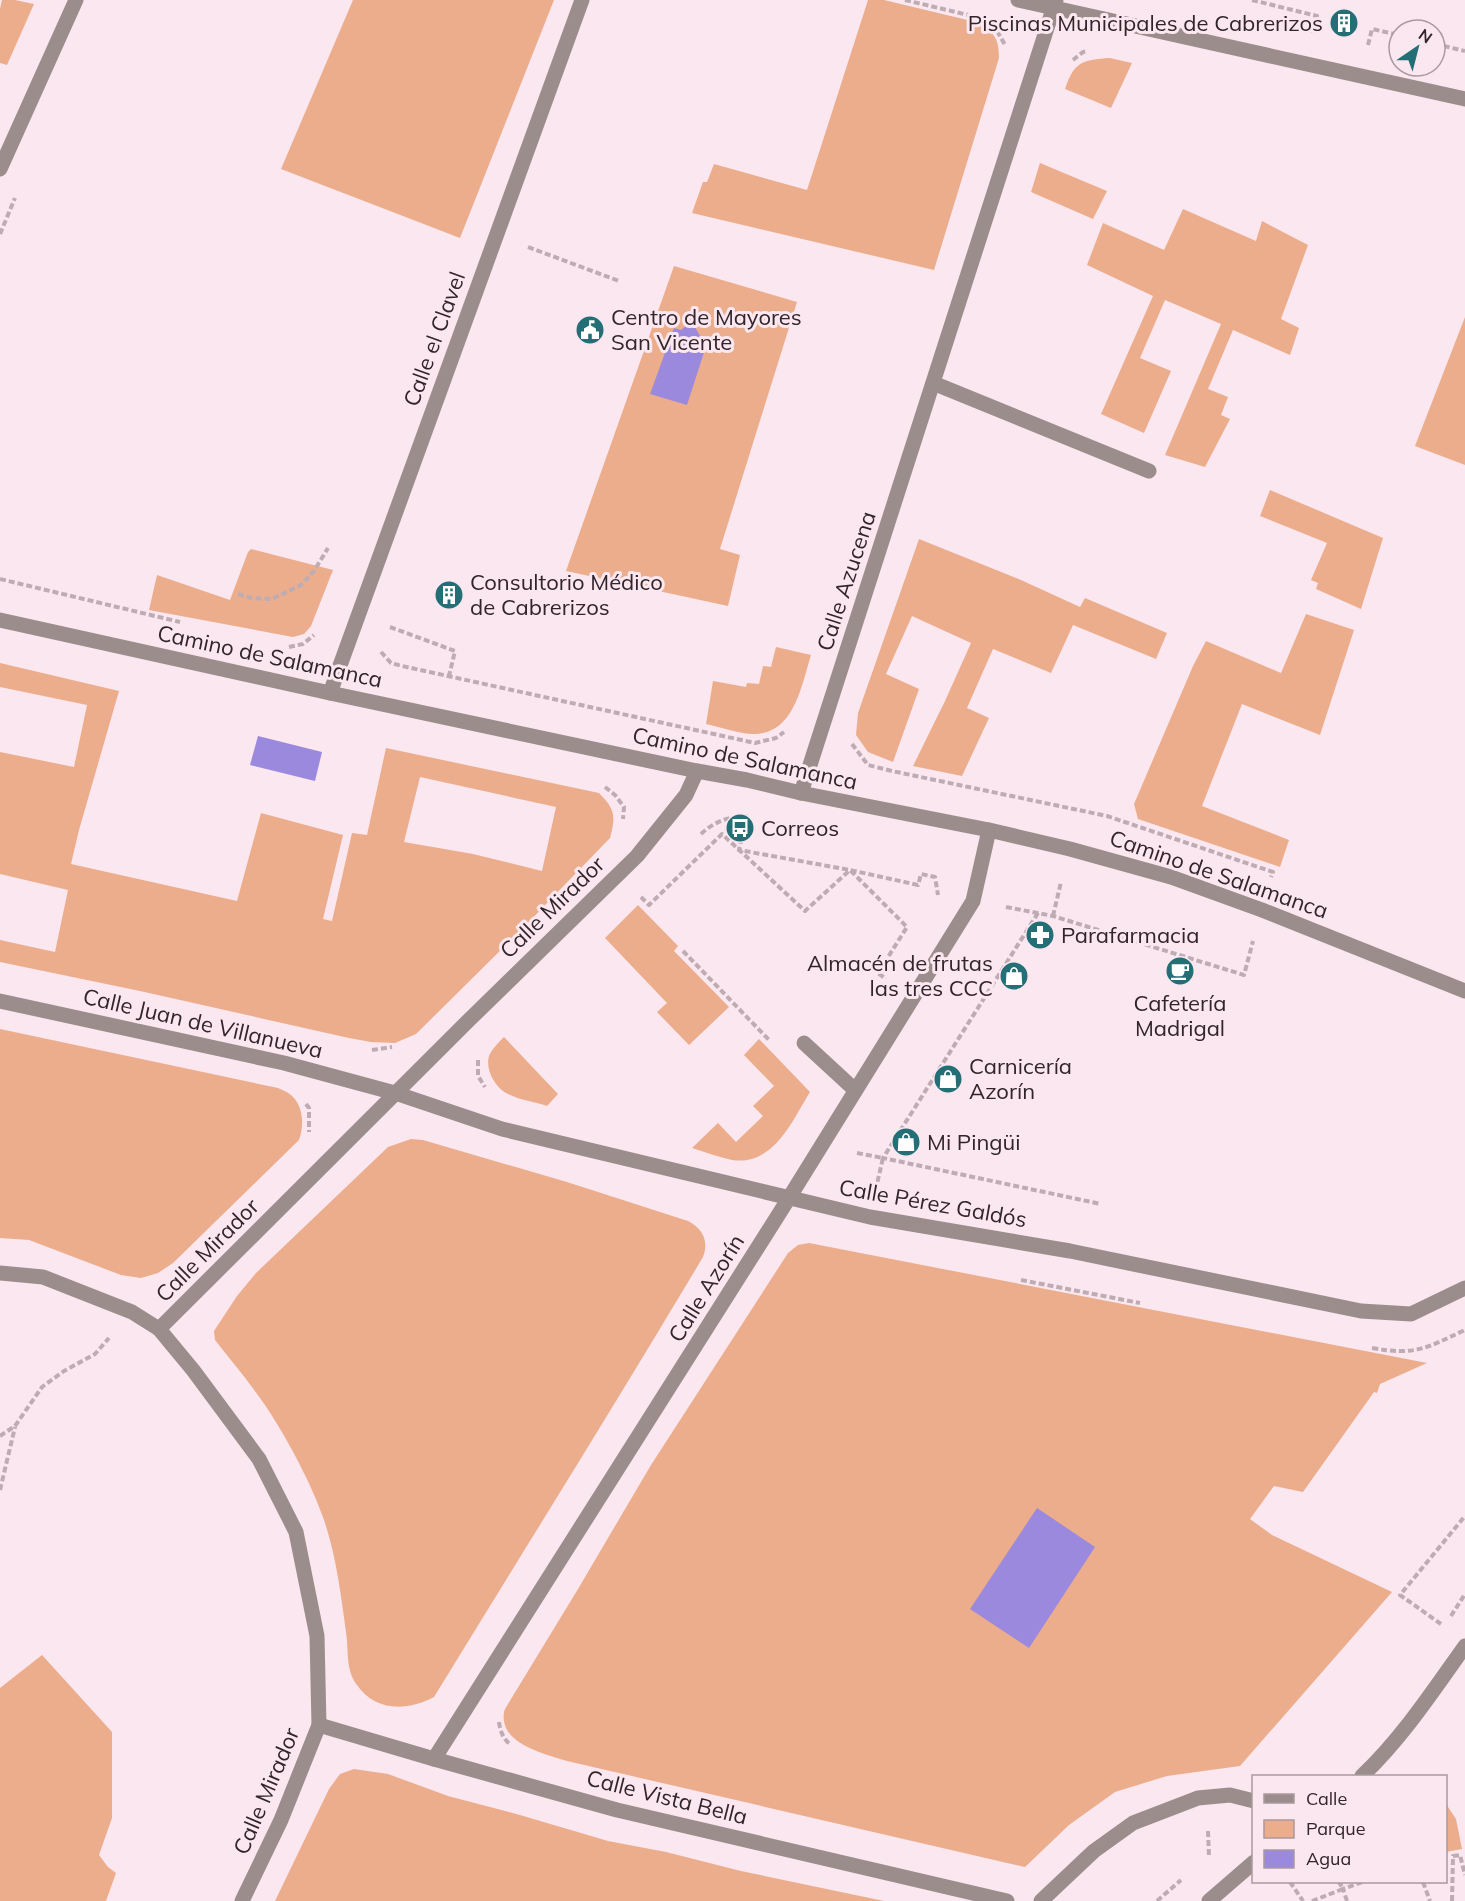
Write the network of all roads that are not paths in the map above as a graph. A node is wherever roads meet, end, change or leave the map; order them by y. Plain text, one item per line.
1 (75, 0) edge
2 (582, 0) edge
3 (1018, 0) edge
4 (1055, 4) edge
5 (1465, 99) edge
6 (0, 169) edge
7 (933, 383) junction
8 (1149, 471) dead end
9 (0, 620) edge
10 (330, 693) junction
11 (697, 771) junction
12 (801, 793) junction
13 (989, 830) junction
14 (1465, 991) edge
15 (0, 1001) edge
16 (804, 1043) dead end
17 (855, 1090) junction
18 (395, 1093) junction
19 (789, 1198) junction
20 (0, 1273) edge
21 (1465, 1288) edge
22 (159, 1329) junction
23 (1465, 1646) edge
24 (319, 1725) junction
25 (434, 1759) junction
26 (1363, 1775) edge
27 (1252, 1800) edge
28 (1252, 1864) edge
29 (242, 1901) edge
30 (1007, 1901) edge
31 (1041, 1901) edge
32 (1209, 1901) edge

1 - 6 street
2 - 10 street, Calle el Clavel
3 - 4 street
4 - 5 street
4 - 7 street, Calle Azucena
7 - 8 street
7 - 12 street, Calle Azucena
9 - 10 street, Camino de Salamanca
10 - 11 street, Camino de Salamanca
11 - 12 street, Camino de Salamanca
11 - 18 street, Calle Mirador
12 - 13 street, Camino de Salamanca
13 - 14 street, Camino de Salamanca
13 - 17 street, Calle Azorín
15 - 18 street, Calle Juan de Villanueva
16 - 17 street
17 - 19 street, Calle Azorín
18 - 19 street, Calle Pérez Galdós
18 - 22 street, Calle Mirador
19 - 21 street, Calle Pérez Galdós
19 - 25 street, Calle Azorín
20 - 22 street
22 - 24 street, Calle Mirador
23 - 26 street
24 - 25 street, Calle Vista Bella
24 - 29 street, Calle Mirador
25 - 30 street, Calle Vista Bella
27 - 31 street
28 - 32 street

